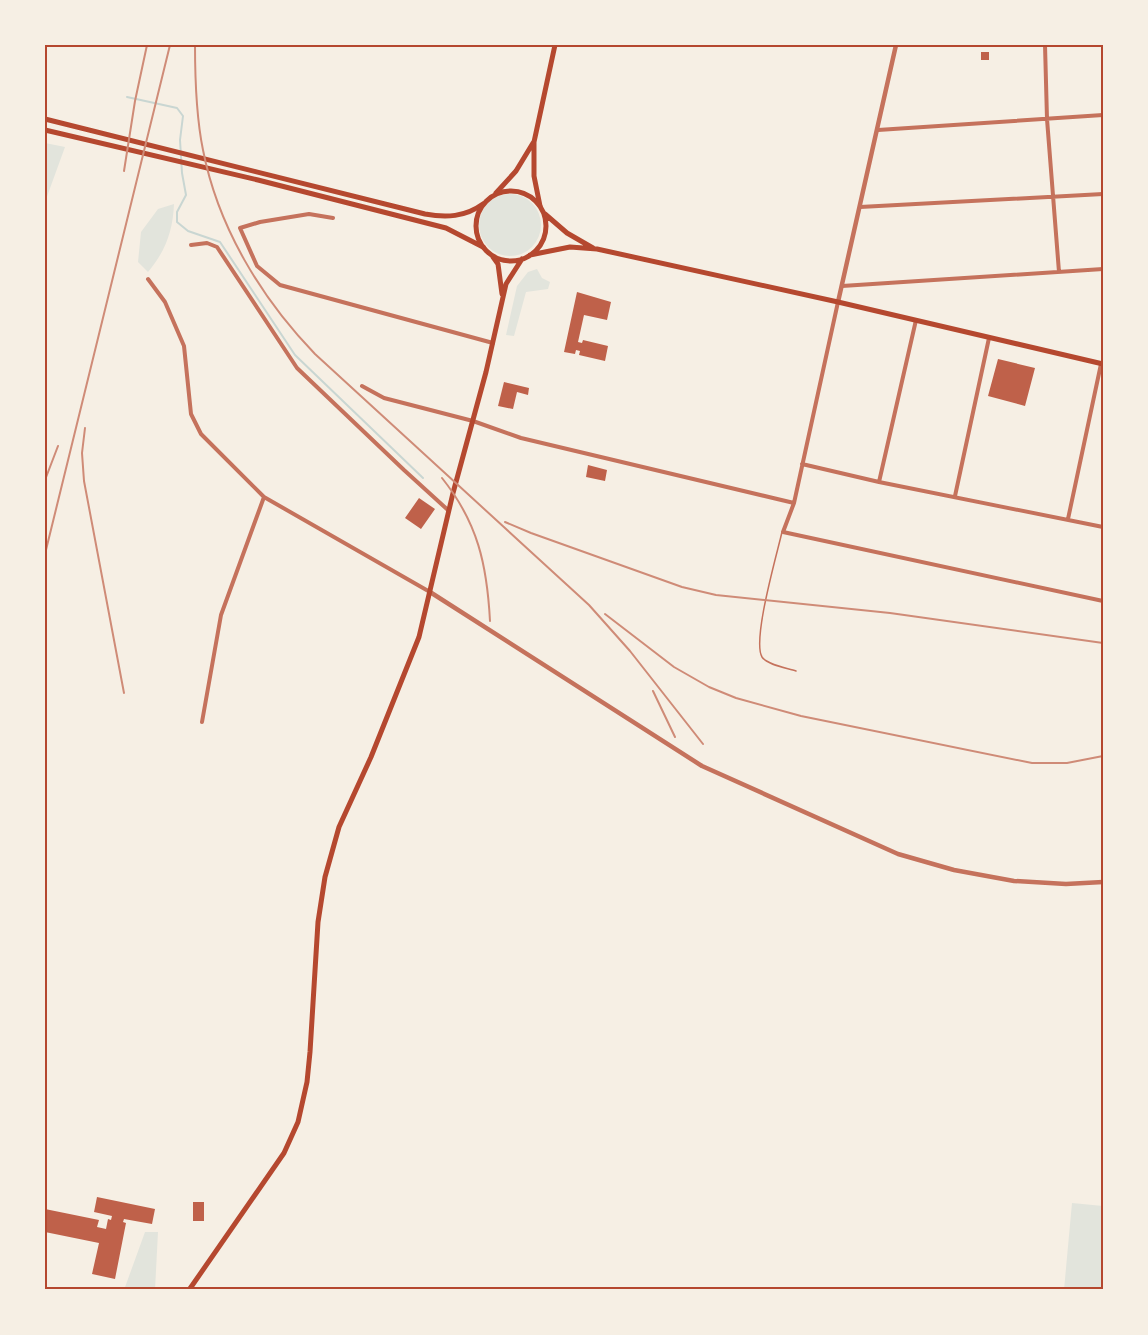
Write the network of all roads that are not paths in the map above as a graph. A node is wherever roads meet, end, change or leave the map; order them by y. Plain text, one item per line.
1 (555, 45) edge
2 (896, 45) edge
3 (1045, 45) edge
4 (1103, 115) edge
5 (45, 119) edge
6 (1047, 119) junction
7 (45, 130) edge
8 (878, 130) junction
9 (534, 142) junction
10 (496, 193) junction
11 (1103, 194) edge
12 (1053, 197) junction
13 (483, 204) junction
14 (540, 206) junction
15 (860, 207) junction
16 (544, 212) junction
17 (333, 218) dead end
18 (191, 245) dead end
19 (483, 247) junction
20 (597, 249) junction
21 (492, 255) junction
22 (530, 255) junction
23 (522, 259) junction
24 (1103, 269) edge
25 (1059, 272) junction
26 (148, 279) dead end
27 (842, 286) junction
28 (838, 302) junction
29 (501, 304) junction
30 (916, 321) junction
31 (989, 338) junction
32 (493, 343) junction
33 (1102, 364) edge
34 (362, 386) dead end
35 (473, 421) junction
36 (802, 464) junction
37 (879, 482) junction
38 (264, 496) junction
39 (955, 496) junction
40 (794, 503) junction
41 (450, 512) junction
42 (1068, 519) junction
43 (1103, 527) edge
44 (783, 531) junction
45 (430, 592) junction
46 (1103, 601) edge
47 (796, 671) dead end
48 (202, 722) dead end
49 (1103, 882) edge
50 (195, 1280) junction
51 (189, 1290) edge
52 (193, 1290) edge

1 - 9 main road
2 - 8 street
3 - 6 street
4 - 6 street
5 - 13 main road
6 - 8 street
6 - 12 street
7 - 19 main road
8 - 15 street
9 - 10 main road
9 - 14 main road
10 - 13 main road
10 - 14 main road
11 - 12 street
12 - 15 street
12 - 25 street
13 - 19 main road
14 - 16 main road
15 - 27 street
16 - 20 main road
16 - 22 main road
17 - 32 street
18 - 41 street
19 - 21 main road
20 - 22 main road
20 - 28 main road
21 - 23 main road
21 - 29 main road
22 - 23 main road
23 - 29 main road
24 - 25 street
25 - 27 street
26 - 38 street
27 - 28 street
28 - 30 main road
28 - 36 street
29 - 32 main road
30 - 31 main road
30 - 37 street
31 - 33 main road
31 - 39 street
32 - 35 main road
33 - 42 street
34 - 35 street
35 - 40 street
35 - 41 main road
36 - 37 street
36 - 40 street
37 - 39 street
38 - 45 street
38 - 48 street
39 - 42 street
40 - 44 street
41 - 45 main road
42 - 43 street
44 - 46 street
44 - 47 lane
45 - 49 street
45 - 50 main road
50 - 51 main road
50 - 52 main road

